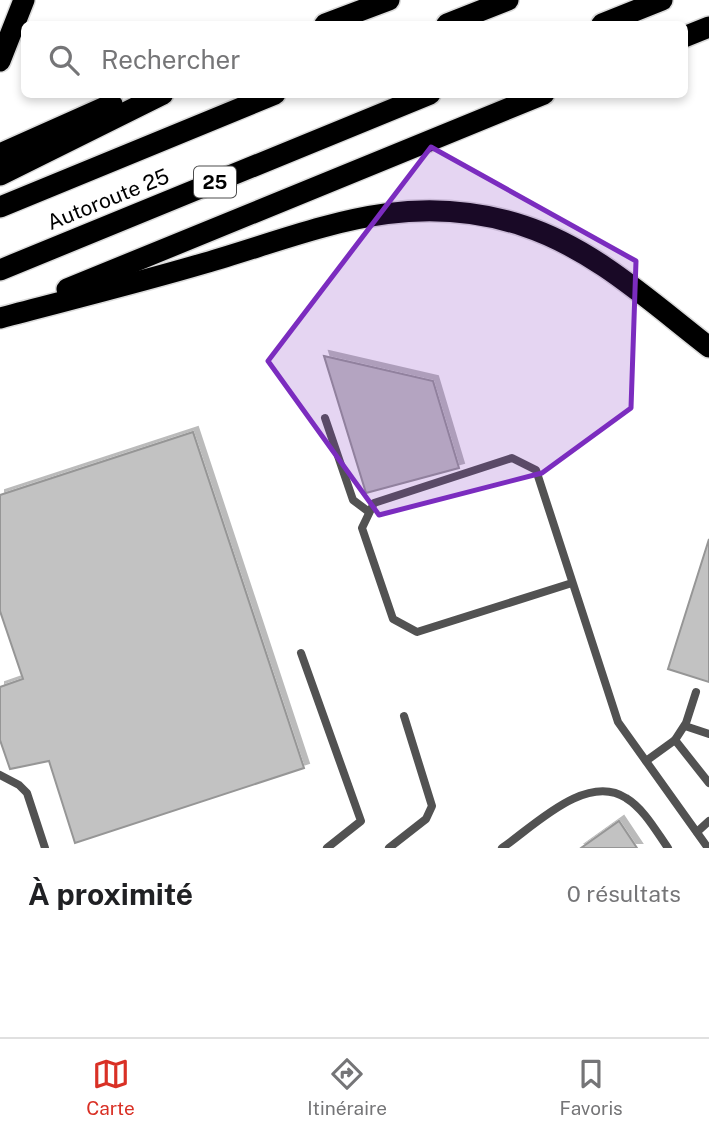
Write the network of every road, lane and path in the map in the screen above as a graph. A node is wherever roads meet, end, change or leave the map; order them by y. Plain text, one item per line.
1 (24, 0) edge
2 (389, 0) edge
3 (508, 0) edge
4 (662, 0) edge
5 (334, 21) edge
6 (455, 21) edge
7 (610, 21) edge
8 (709, 27) edge
9 (688, 35) edge
10 (0, 61) edge
11 (128, 98) edge
12 (155, 98) edge
13 (265, 98) edge
14 (420, 98) edge
15 (534, 98) edge
16 (0, 154) edge
17 (0, 175) edge
18 (0, 207) edge
19 (0, 270) edge
20 (0, 317) edge
21 (709, 347) edge
22 (326, 418) dead end
23 (369, 512) junction
24 (572, 583) junction
25 (301, 653) dead end
26 (696, 692) dead end
27 (404, 716) dead end
28 (685, 726) junction
29 (709, 734) edge
30 (675, 740) junction
31 (646, 761) junction
32 (0, 775) edge
33 (709, 783) edge
34 (709, 821) edge
35 (697, 832) junction
36 (45, 848) edge
37 (327, 848) edge
38 (389, 848) edge
39 (502, 848) edge
40 (668, 848) edge
41 (708, 848) edge

1 - 10 highway
2 - 5 highway
3 - 6 highway
4 - 7 highway
8 - 9 highway
11 - 16 highway
12 - 17 highway
13 - 18 highway, Autoroute 25
14 - 19 highway, Autoroute 25 / 25
15 - 20 highway
20 - 21 highway
22 - 23 lane
23 - 24 lane
23 - 24 lane
24 - 31 lane
25 - 37 lane
26 - 28 lane
27 - 38 lane
28 - 29 lane
28 - 30 lane
30 - 31 lane
30 - 33 lane
31 - 35 lane
32 - 36 lane
34 - 35 lane
35 - 41 lane
39 - 40 lane

